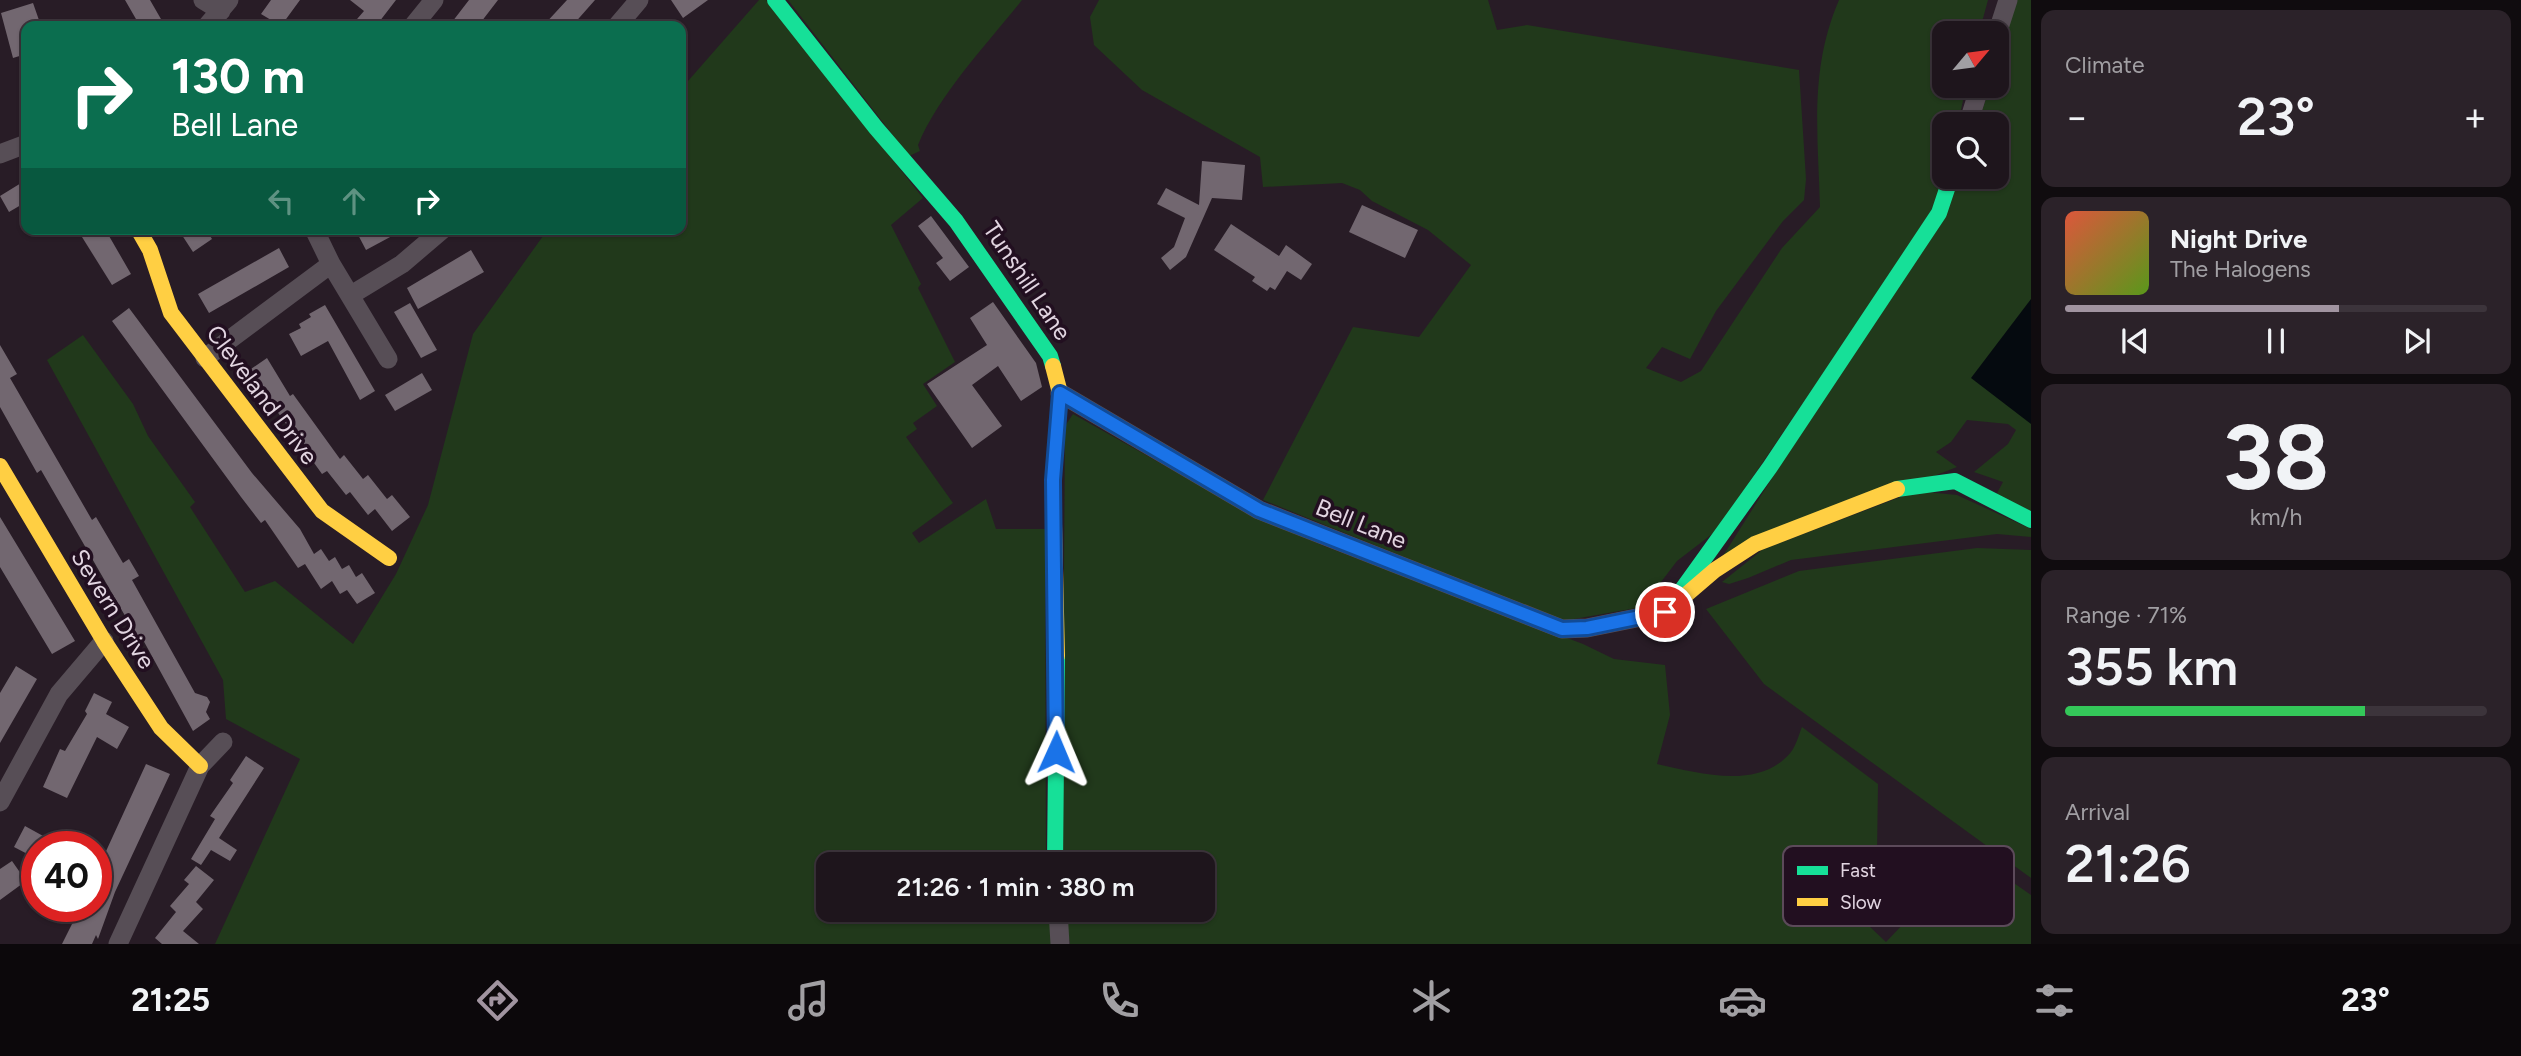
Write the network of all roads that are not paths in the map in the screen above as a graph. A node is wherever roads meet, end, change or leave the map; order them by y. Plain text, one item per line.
1 (204, 0) edge
2 (434, 0) edge
3 (639, 0) edge
4 (775, 0) edge
5 (2008, 0) edge
6 (225, 6) edge
7 (212, 21) edge
8 (416, 21) edge
9 (621, 21) edge
10 (2001, 21) edge
11 (21, 145) edge
12 (2, 147) edge
13 (1947, 189) edge
14 (141, 235) edge
15 (317, 235) edge
16 (436, 235) edge
17 (331, 264) junction
18 (351, 295) junction
19 (205, 358) junction
20 (388, 359) dead end
21 (1060, 393) junction
22 (0, 467) edge
23 (2031, 520) edge
24 (389, 558) dead end
25 (1665, 612) junction
26 (104, 641) junction
27 (223, 742) dead end
28 (200, 766) junction
29 (0, 802) edge
30 (1055, 852) edge
31 (1059, 922) edge
32 (118, 944) edge
33 (1060, 944) edge

1 - 6 street
2 - 8 street
3 - 9 street
4 - 21 street, Tunshill Lane
5 - 10 street
6 - 7 street
11 - 12 street
13 - 25 street
14 - 19 street, Cleveland Drive
15 - 17 street
16 - 18 street
17 - 18 street
17 - 19 street
18 - 20 street
19 - 24 street, Cleveland Drive
21 - 25 street, Bell Lane
21 - 30 street, Tunshill Lane
22 - 26 street, Severn Drive
23 - 25 street
26 - 28 street, Severn Drive
26 - 29 street
27 - 28 street
28 - 32 street
31 - 33 street

